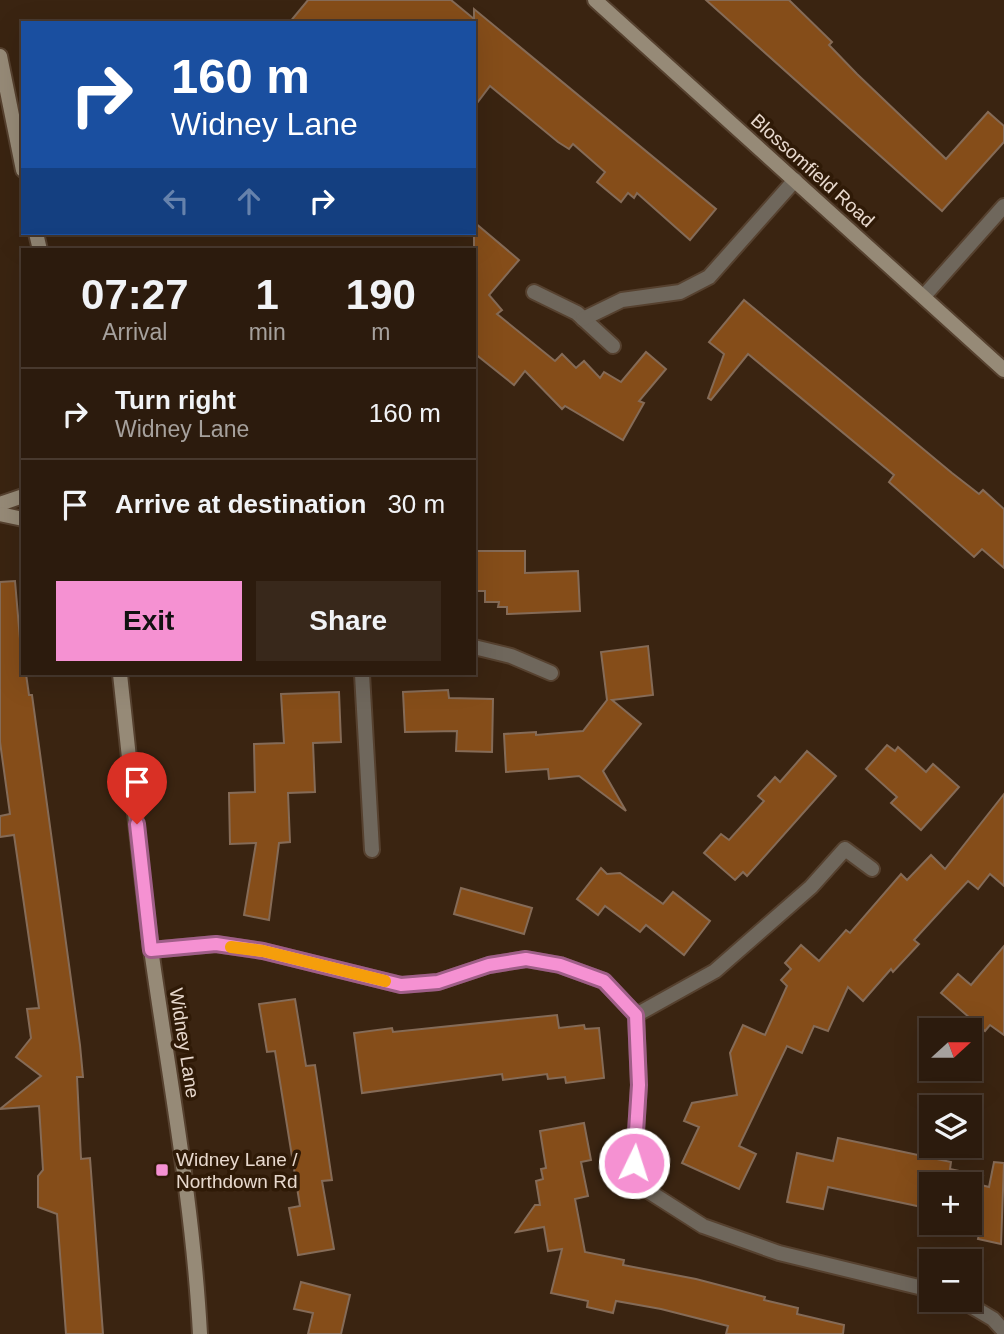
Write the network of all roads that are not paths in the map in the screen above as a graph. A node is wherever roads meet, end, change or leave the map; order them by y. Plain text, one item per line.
1 (595, 0) edge
2 (0, 57) edge
3 (21, 160) edge
4 (795, 180) junction
5 (1004, 206) edge
6 (534, 292) dead end
7 (923, 296) junction
8 (583, 319) junction
9 (613, 346) dead end
10 (1004, 370) edge
11 (21, 497) edge
12 (0, 503) edge
13 (0, 513) edge
14 (21, 518) edge
15 (476, 647) edge
16 (551, 673) dead end
17 (120, 675) edge
18 (362, 675) edge
19 (372, 850) dead end
20 (872, 869) dead end
21 (151, 950) junction
22 (636, 1015) junction
23 (919, 1287) edge
24 (981, 1312) edge
25 (1004, 1331) edge
26 (200, 1334) edge

1 - 4 street, Blossomfield Road
2 - 3 street
4 - 7 street, Blossomfield Road
4 - 8 street
5 - 7 street
6 - 8 street
7 - 10 street, Blossomfield Road
8 - 9 street
11 - 12 street
13 - 14 street
15 - 16 street
17 - 21 street, Widney Lane
18 - 19 street
20 - 22 street
21 - 22 street
21 - 26 street, Widney Lane
22 - 23 street
24 - 25 street

